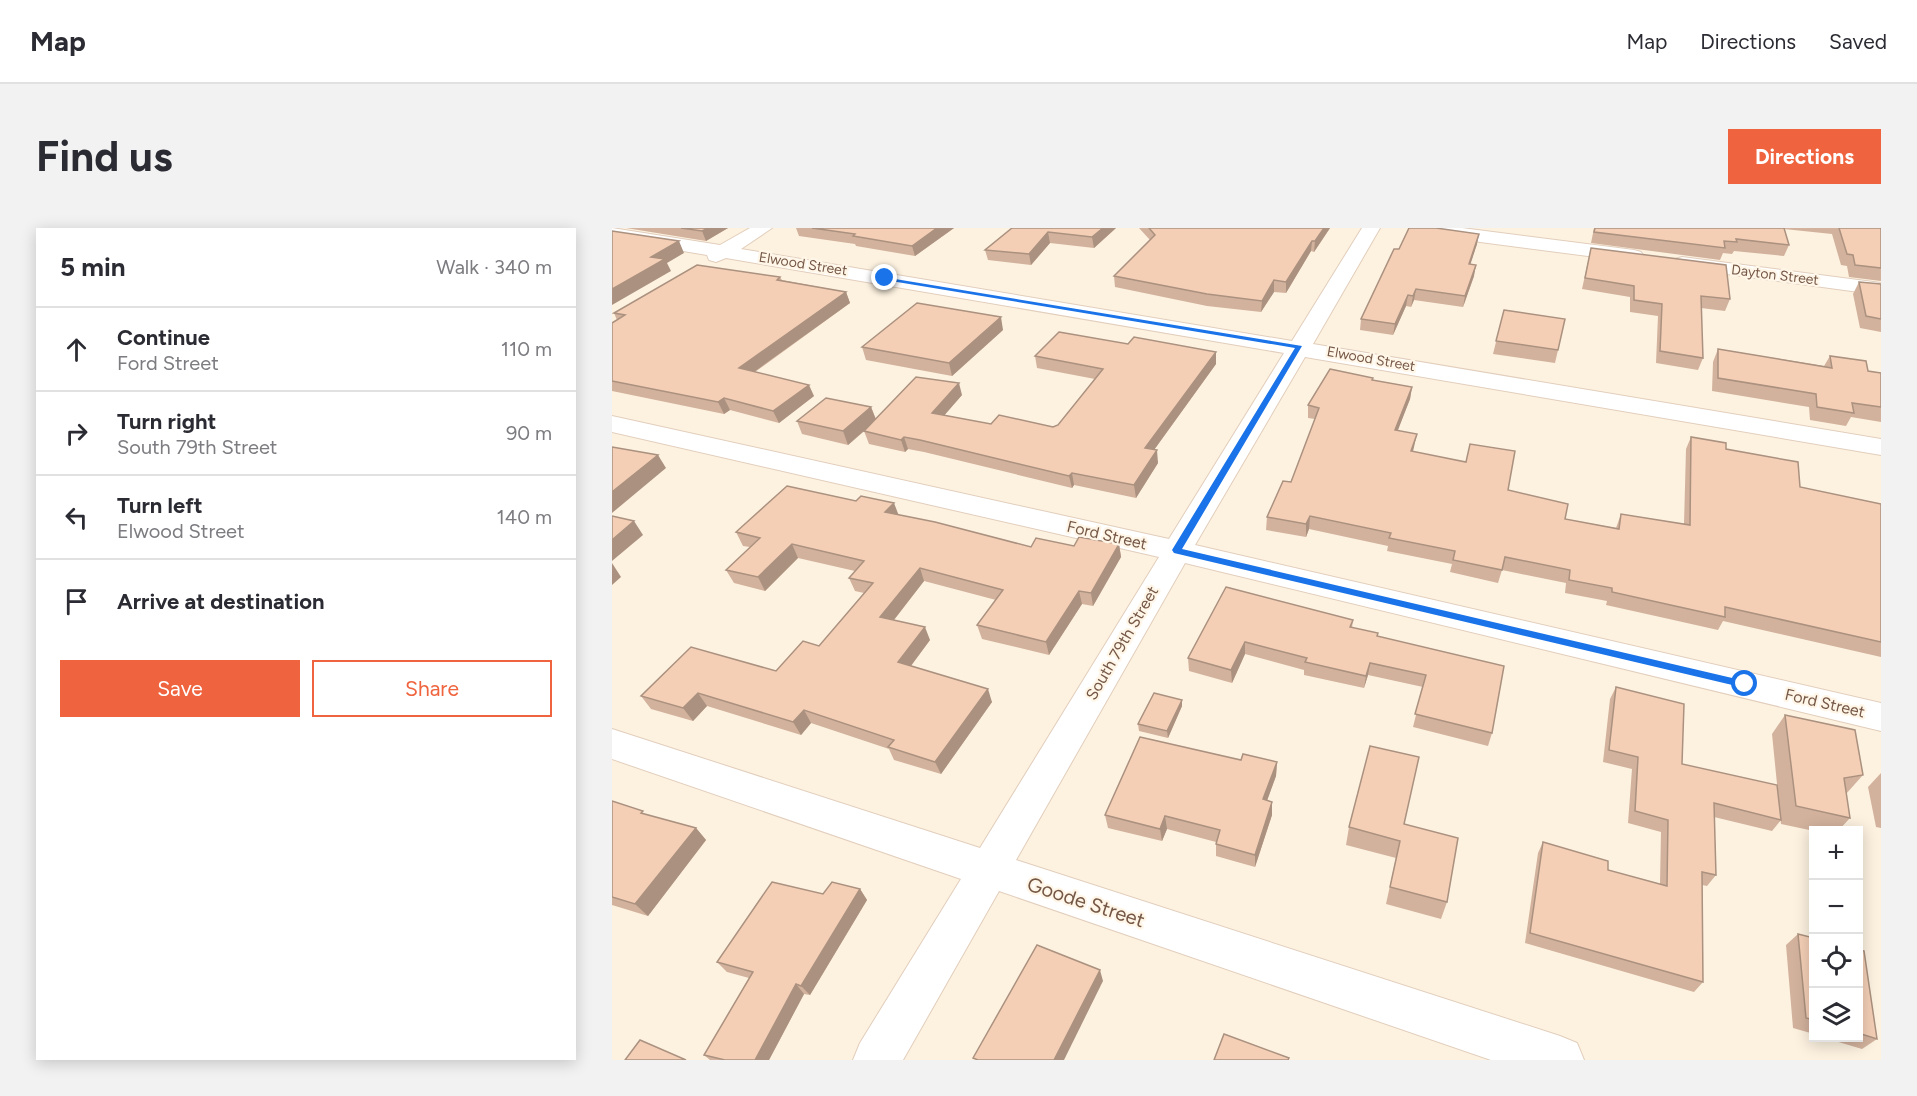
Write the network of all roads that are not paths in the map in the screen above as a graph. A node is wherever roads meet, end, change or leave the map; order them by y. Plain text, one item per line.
1 (763, 228) edge
2 (1371, 228) edge
3 (1419, 228) edge
4 (612, 232) edge
5 (724, 251) junction
6 (694, 269) edge
7 (1881, 289) edge
8 (1300, 347) junction
9 (612, 424) edge
10 (1881, 447) edge
11 (1177, 550) junction
12 (1881, 717) edge
13 (612, 744) edge
14 (989, 870) junction
15 (877, 1060) edge
16 (1560, 1060) edge

1 - 5 street
2 - 8 street, South 79th Street
3 - 7 street, Dayton Street
4 - 5 street, Elwood Street
5 - 6 street
5 - 8 street, Elwood Street
8 - 10 street, Elwood Street
8 - 11 street, South 79th Street
9 - 11 street, Ford Street
11 - 12 street, Ford Street
11 - 14 street, South 79th Street
13 - 14 street, Goode Street
14 - 15 street, South 79th Street
14 - 16 street, Goode Street

